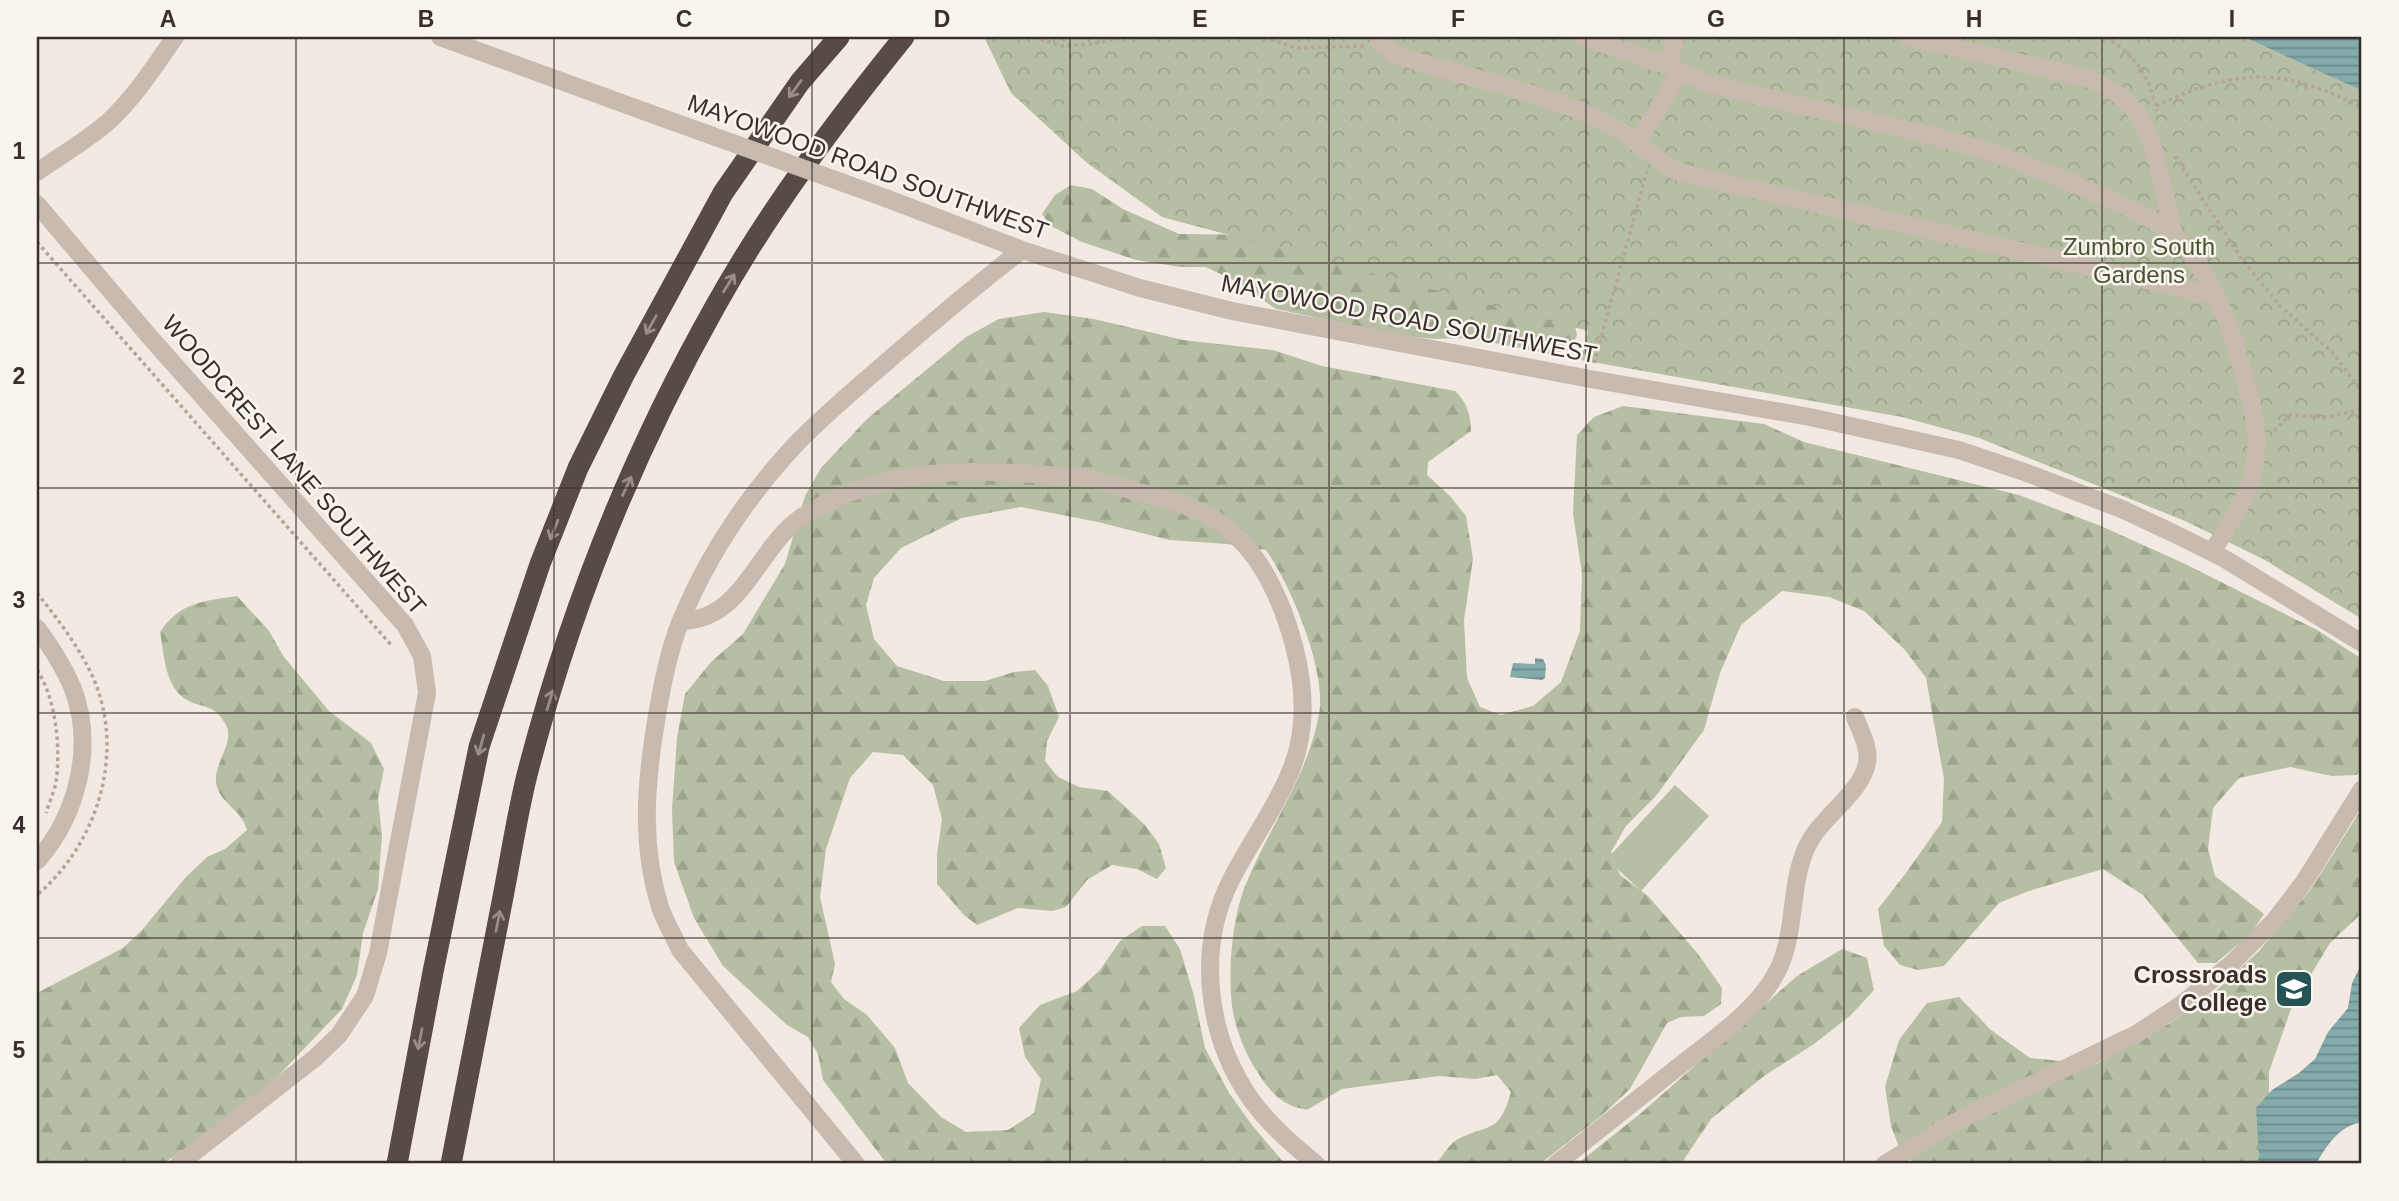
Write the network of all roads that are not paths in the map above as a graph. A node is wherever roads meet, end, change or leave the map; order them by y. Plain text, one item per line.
1 (175, 37) edge
2 (440, 37) edge
3 (839, 37) edge
4 (904, 37) edge
5 (1583, 37) edge
6 (1675, 37) edge
7 (1908, 37) edge
8 (1380, 41) edge
9 (1675, 69) junction
10 (1637, 142) junction
11 (37, 172) edge
12 (37, 204) edge
13 (2174, 235) junction
14 (1023, 250) junction
15 (2215, 296) junction
16 (2212, 552) junction
17 (681, 621) junction
18 (37, 628) edge
19 (2362, 643) edge
20 (1855, 716) dead end
21 (2362, 789) edge
22 (37, 861) edge
23 (847, 1160) edge
24 (179, 1164) edge
25 (397, 1164) edge
26 (451, 1164) edge
27 (1316, 1164) edge
28 (1556, 1164) edge
29 (1885, 1164) edge

1 - 11 street
2 - 14 street, MAYOWOOD ROAD SOUTHWEST, bridge
3 -> 25 highway
26 -> 4 highway
5 - 9 street
6 - 9 street
7 - 13 street
8 - 10 street
9 - 10 street
9 - 13 street
10 - 15 street
12 - 24 street, WOODCREST LANE SOUTHWEST
13 - 15 street
14 - 16 street, MAYOWOOD ROAD SOUTHWEST
14 - 17 street
15 - 16 street
16 - 19 street, MAYOWOOD ROAD SOUTHWEST
17 - 23 street
17 - 27 street
18 - 22 street
20 - 28 street
21 - 29 street

